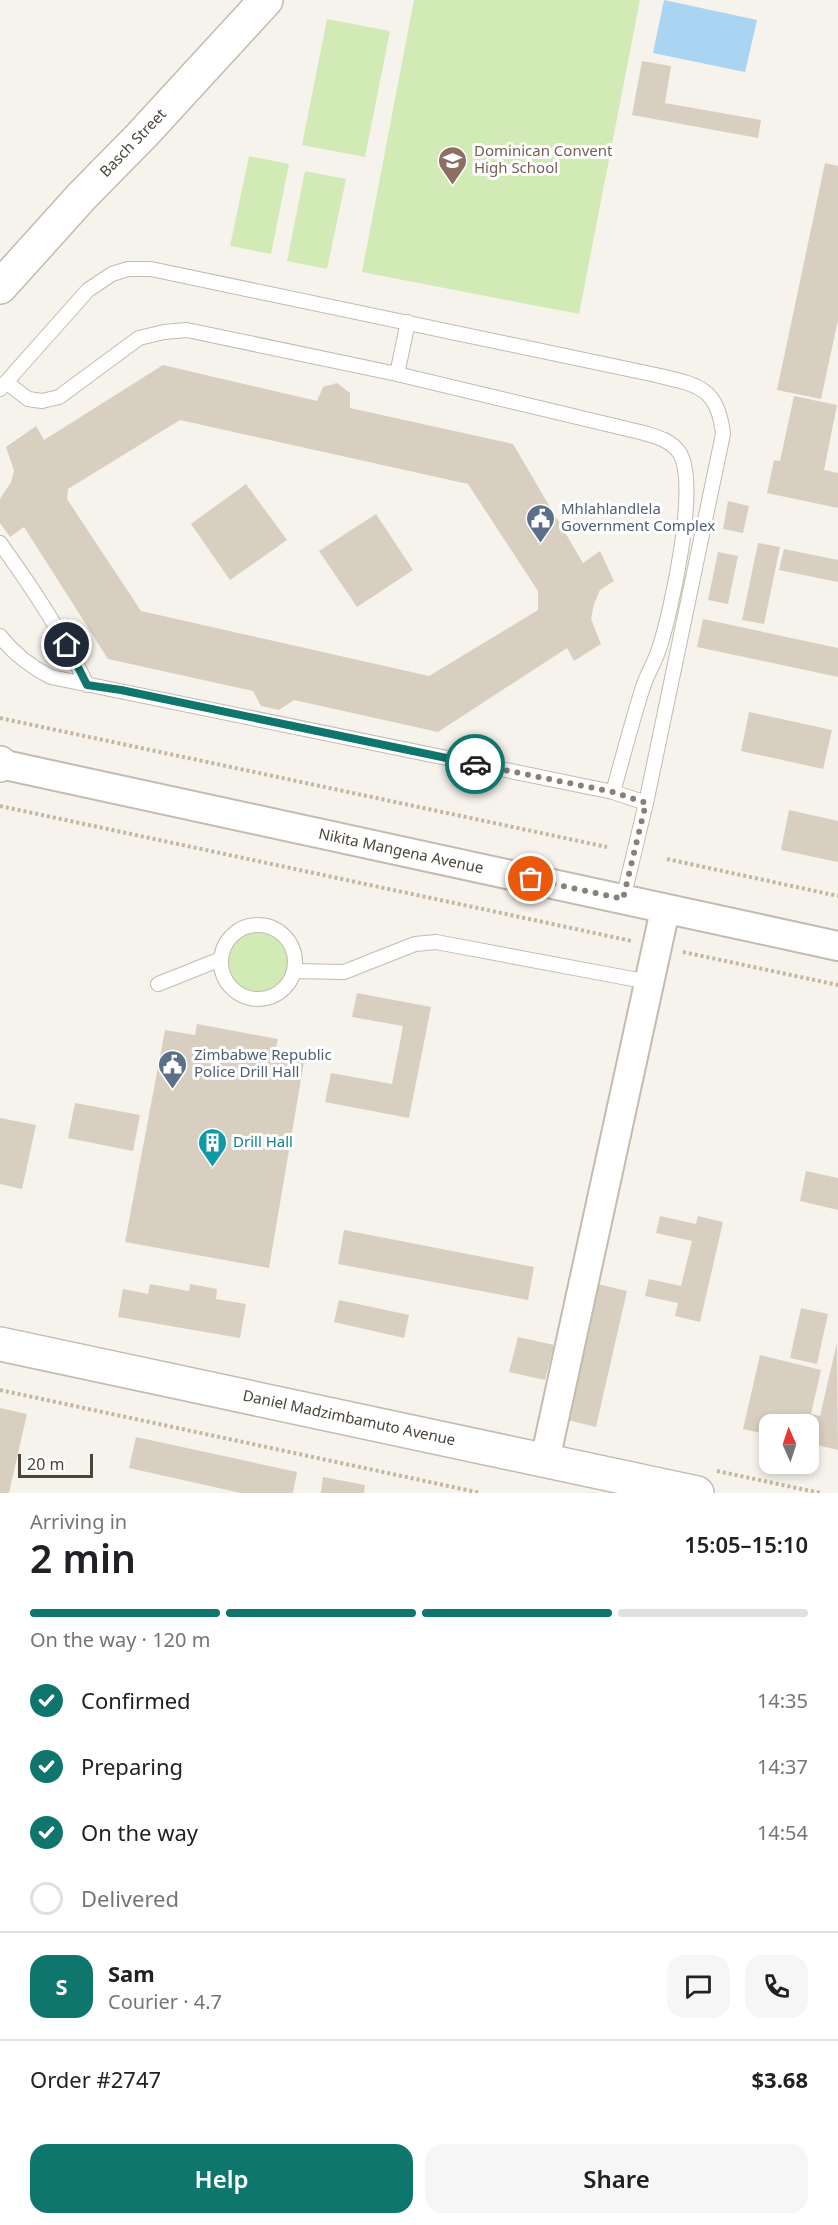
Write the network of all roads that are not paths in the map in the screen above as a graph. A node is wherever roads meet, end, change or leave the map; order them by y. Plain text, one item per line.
1 (266, 0) edge
2 (0, 287) edge
3 (408, 322) junction
4 (397, 375) junction
5 (3, 386) edge
6 (0, 543) edge
7 (0, 636) edge
8 (87, 685) junction
9 (0, 764) edge
10 (613, 792) junction
11 (646, 803) junction
12 (623, 899) junction
13 (665, 910) junction
14 (838, 946) edge
15 (221, 959) junction
16 (294, 971) junction
17 (649, 981) junction
18 (158, 984) dead end
19 (0, 1344) edge
20 (545, 1460) junction
21 (697, 1493) edge

1 - 2 street, Basch Street
3 - 4 lane
3 - 5 lane
3 - 11 lane
4 - 5 lane
4 - 10 lane
6 - 8 lane
7 - 8 lane
8 - 10 lane
9 - 12 street, Nikita Mangena Avenue
10 - 11 lane
11 - 12 lane
12 - 13 street, Nikita Mangena Avenue
13 - 14 street, Nikita Mangena Avenue
13 - 17 street
15 - 16 lane
15 - 16 lane
15 - 18 lane
16 - 17 lane
17 - 20 street
19 - 20 street, Daniel Madzimbamuto Avenue
20 - 21 street, Daniel Madzimbamuto Avenue

